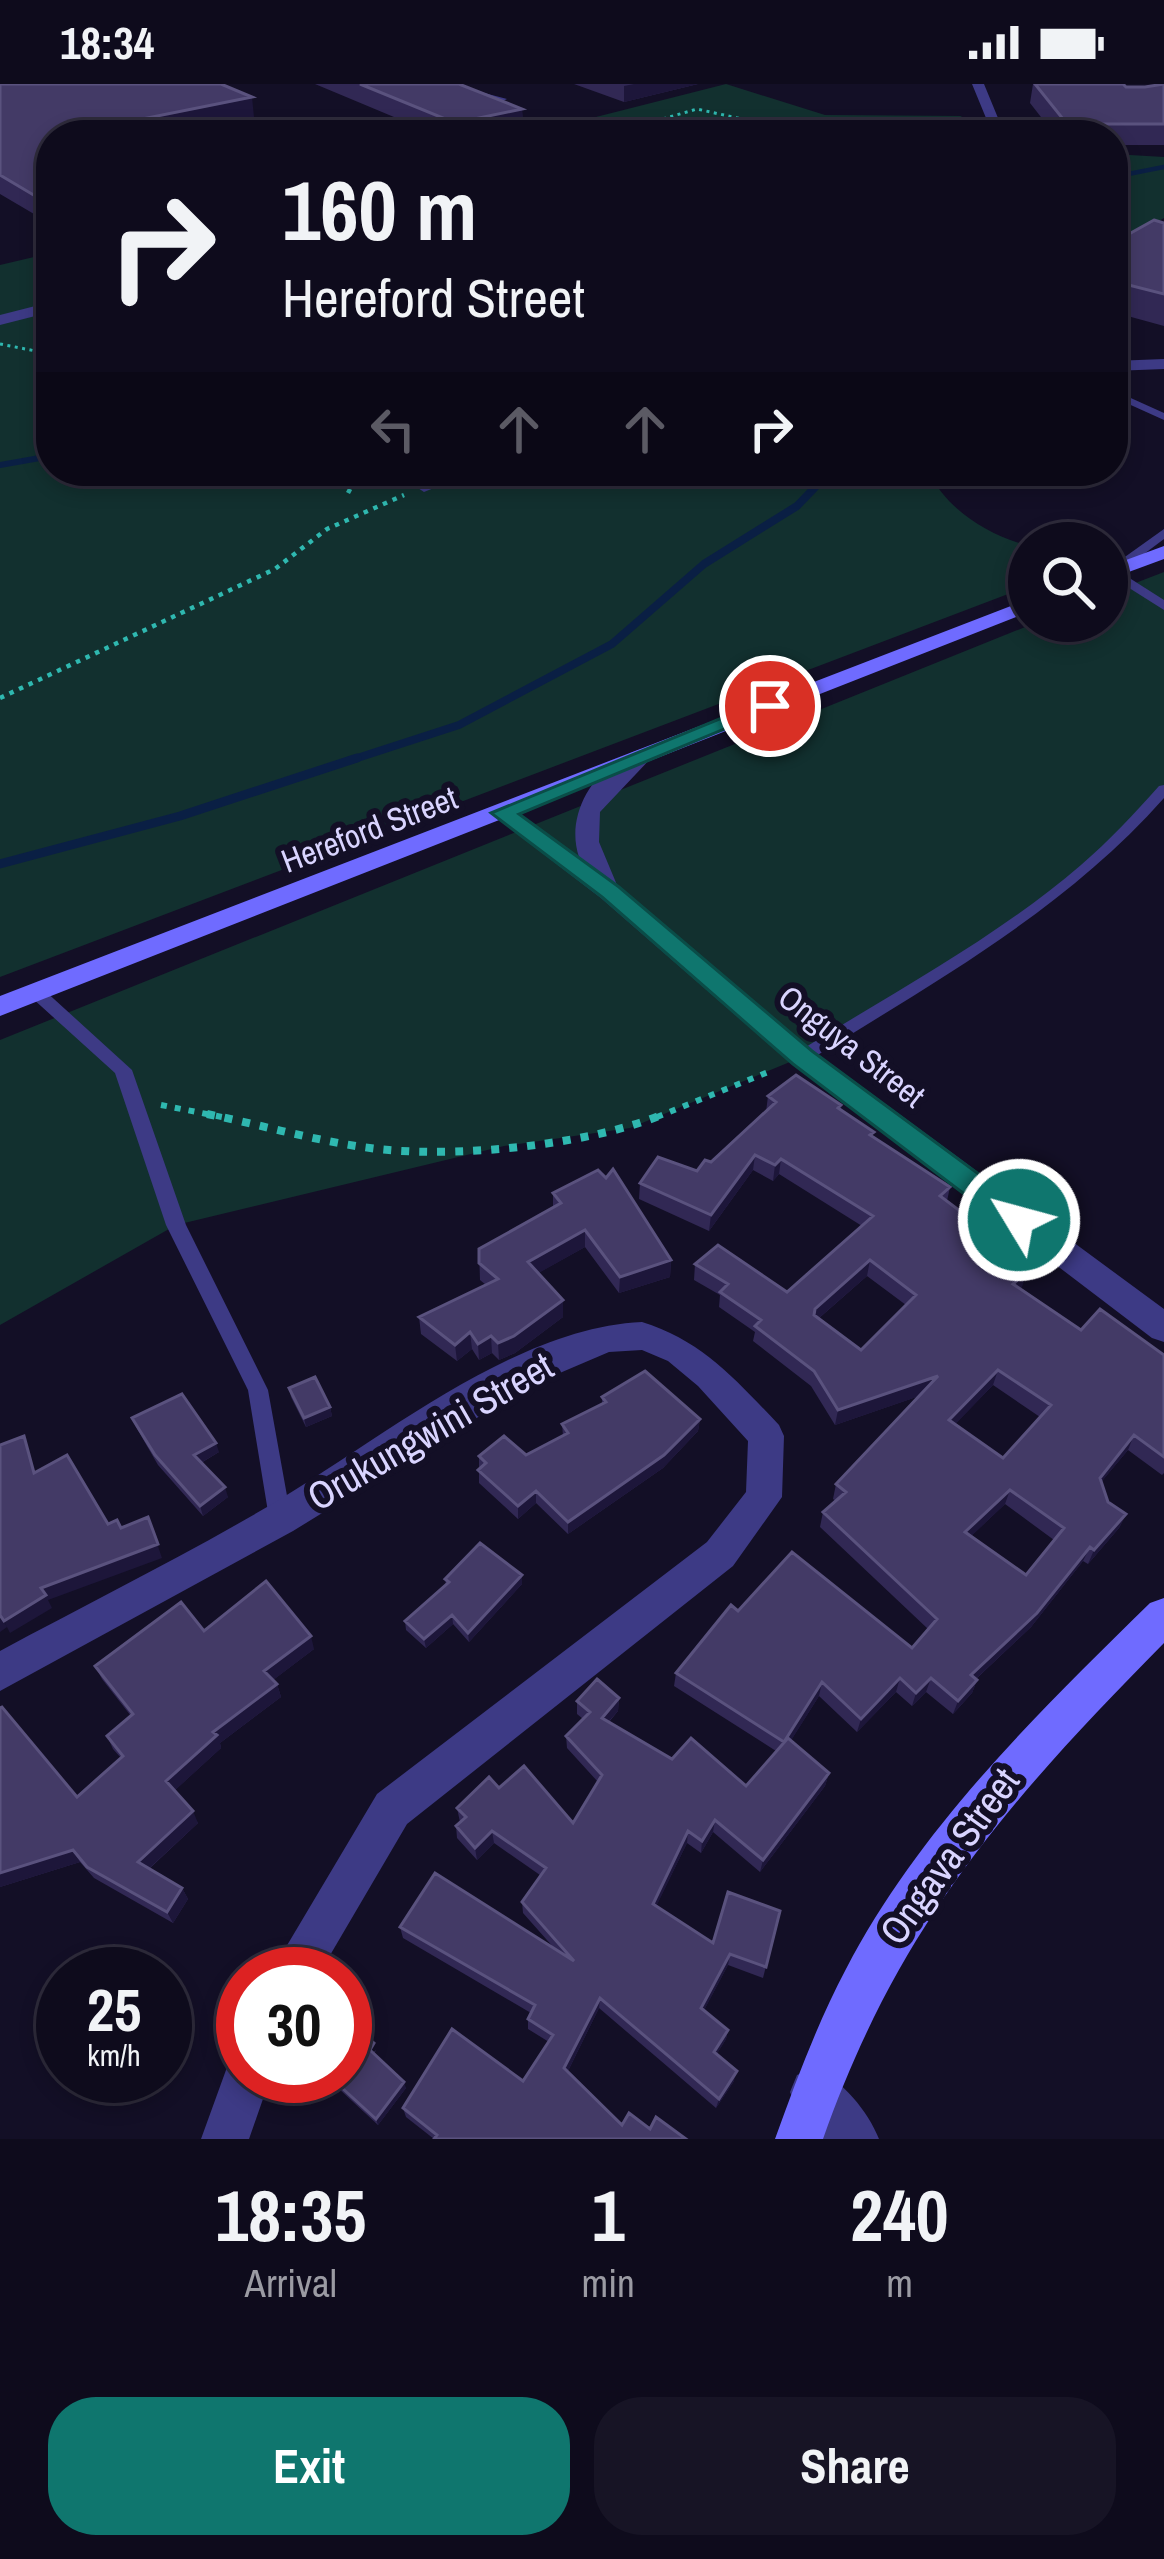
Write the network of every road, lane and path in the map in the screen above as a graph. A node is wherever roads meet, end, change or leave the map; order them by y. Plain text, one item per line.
1 (441, 84) edge
2 (978, 84) edge
3 (503, 99) edge
4 (992, 118) joint
5 (659, 120) edge
6 (746, 120) edge
7 (968, 120) edge
8 (36, 311) edge
9 (0, 320) edge
10 (0, 344) edge
11 (36, 351) edge
12 (1164, 364) edge
13 (1128, 365) edge
14 (1128, 400) edge
15 (1164, 417) edge
16 (352, 486) edge
17 (424, 486) edge
18 (348, 493) dead end
19 (1164, 533) edge
20 (1164, 551) edge
21 (1128, 560) edge
22 (1128, 566) edge
23 (1128, 584) edge
24 (1164, 606) edge
25 (1008, 613) edge
26 (0, 698) edge
27 (641, 756) junction
28 (1164, 789) edge
29 (502, 813) junction
30 (610, 892) junction
31 (37, 993) junction
32 (0, 1007) edge
33 (802, 1057) junction
34 (134, 1100) junction
35 (1164, 1328) edge
36 (280, 1518) junction
37 (1164, 1616) edge
38 (0, 1672) edge
39 (309, 1947) edge
40 (814, 2092) junction
41 (238, 2103) edge
42 (225, 2139) edge
43 (799, 2139) edge
44 (855, 2139) edge

1 - 3 lane
2 - 4 street
4 - 7 path
5 - 6 path
8 - 9 street
10 - 11 path
12 - 13 street
14 - 15 lane
16 - 18 path
17 - 26 path
19 - 21 lane
20 - 22 main road
23 - 24 lane
25 - 27 main road, Hereford Street
27 - 29 main road, Hereford Street
27 - 30 street
28 - 33 lane
29 - 30 street, Onguya Street
29 - 31 main road, Hereford Street
30 - 33 street, Onguya Street
31 - 32 main road, Hereford Street
31 - 34 lane
33 - 34 path
33 - 35 street, Onguya Street
34 - 36 lane
36 - 38 street, Orukungwini Street
36 - 39 street, Orukungwini Street
37 - 40 main road, Ongava Street
40 - 43 main road, Ongava Street
40 - 44 street
41 - 42 street

